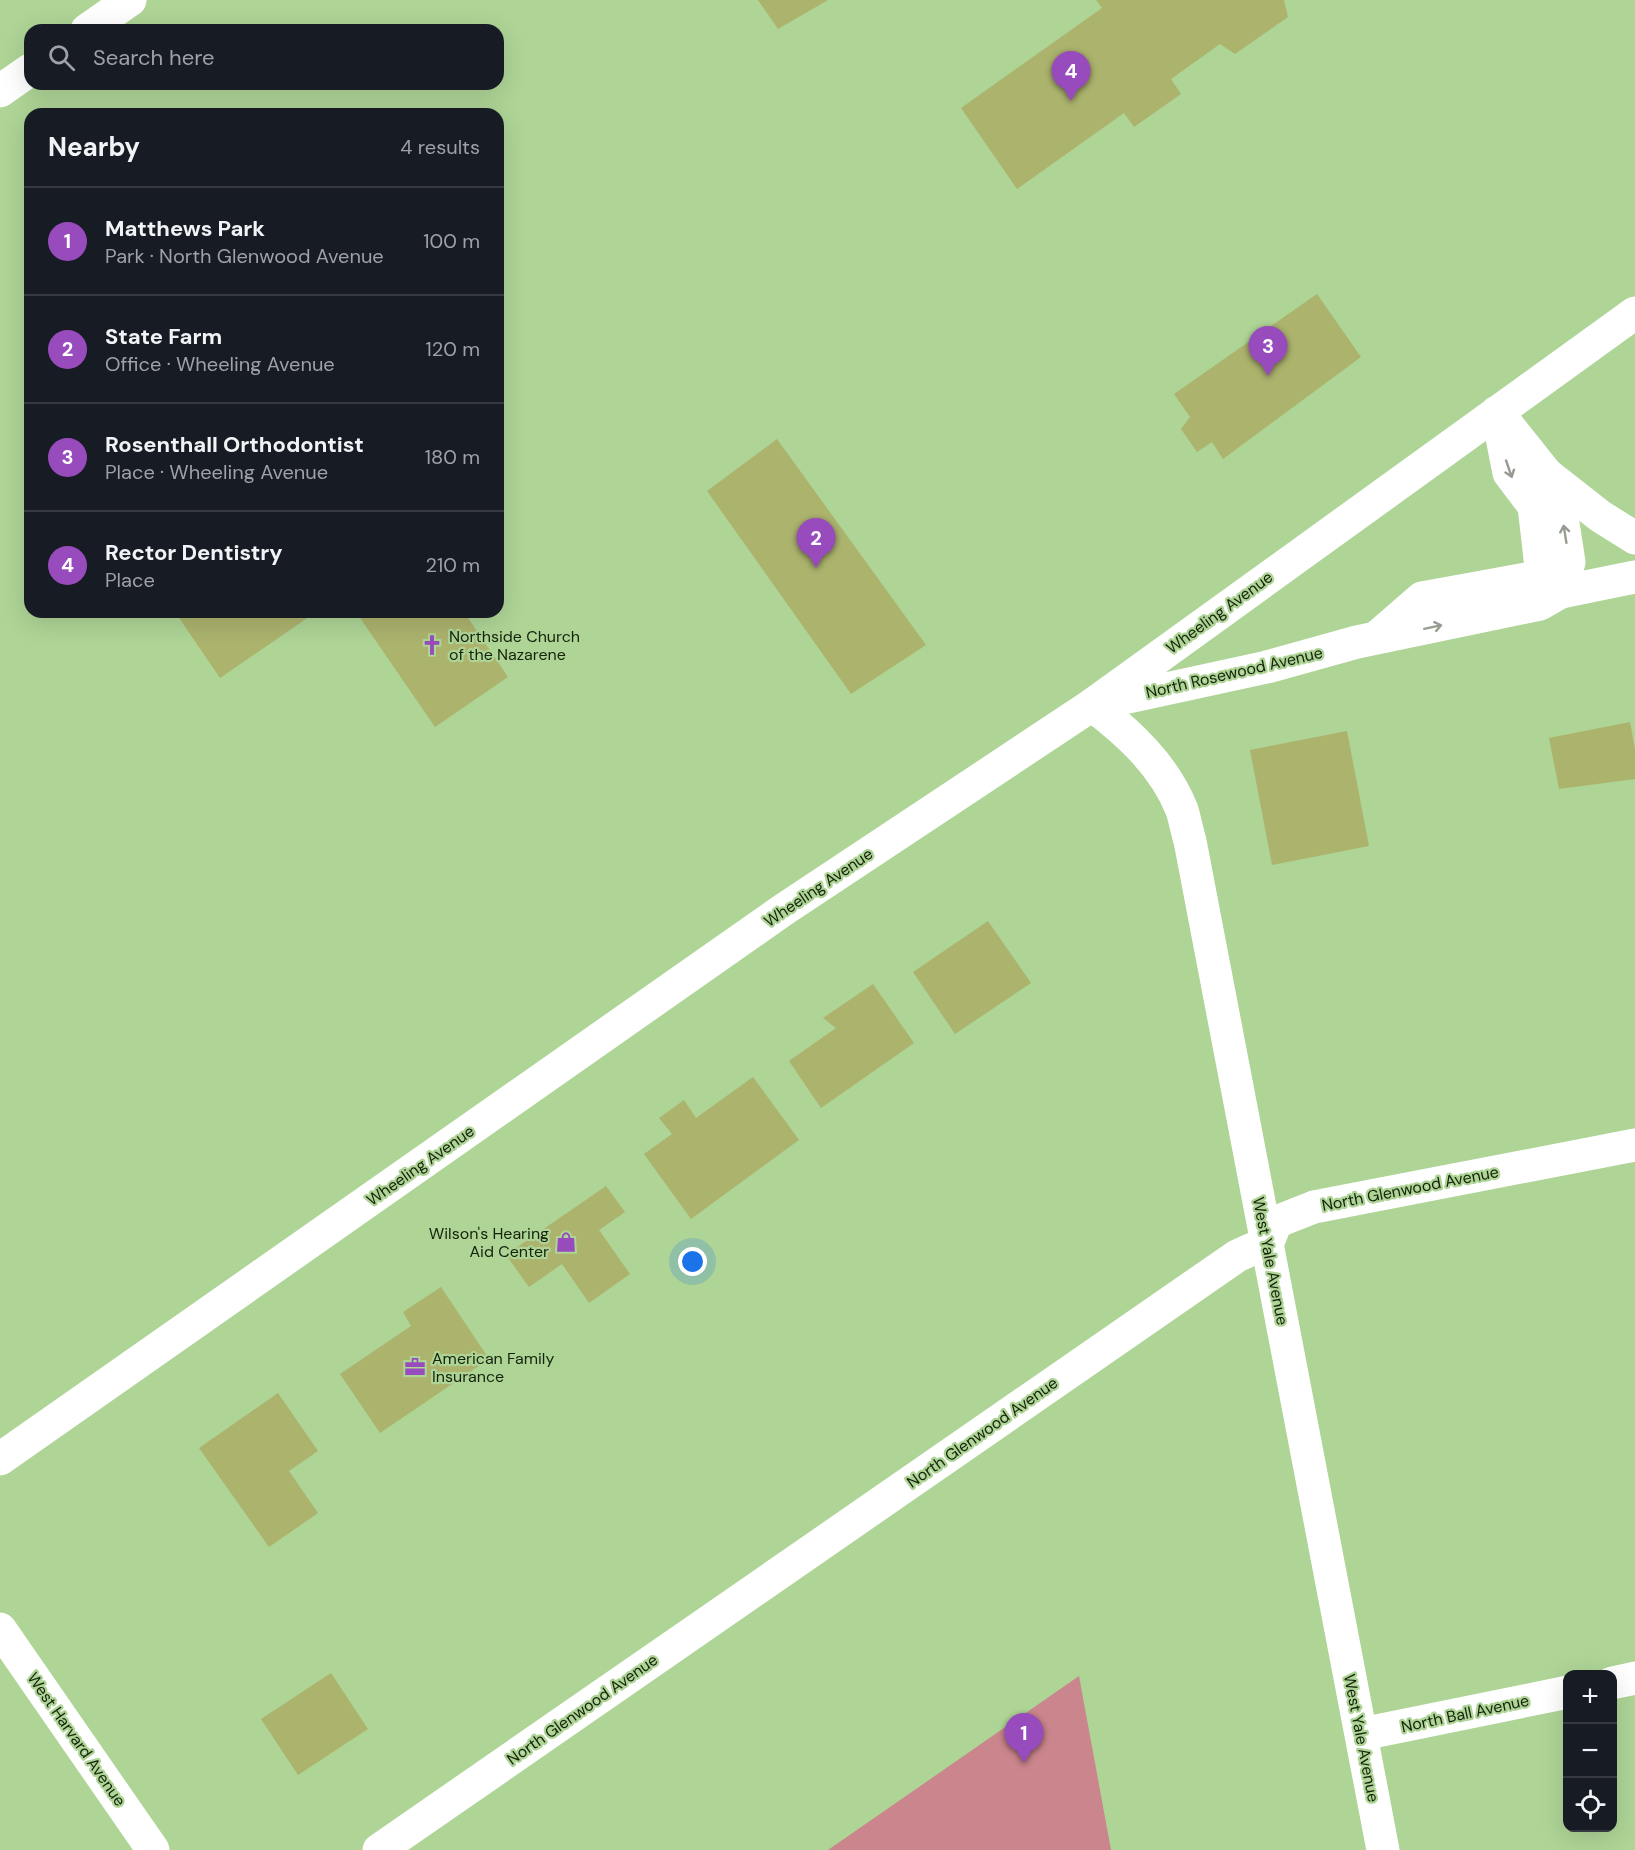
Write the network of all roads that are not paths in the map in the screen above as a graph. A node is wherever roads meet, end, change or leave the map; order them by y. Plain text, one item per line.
1 (130, 0) edge
2 (96, 24) edge
3 (24, 74) edge
4 (0, 91) edge
5 (1635, 313) edge
6 (1497, 412) junction
7 (1545, 472) junction
8 (1635, 538) edge
9 (1635, 577) edge
10 (1552, 584) junction
11 (1092, 705) junction
12 (1635, 1145) edge
13 (1268, 1242) junction
14 (0, 1459) edge
15 (0, 1629) edge
16 (1635, 1678) edge
17 (1617, 1682) edge
18 (1563, 1693) edge
19 (1362, 1734) junction
20 (153, 1850) edge
21 (379, 1850) edge
22 (1383, 1850) edge

1 - 2 street
3 - 4 street
5 - 6 street, Wheeling Avenue
6 - 7 street
6 -> 10 street
6 - 11 street, Wheeling Avenue
7 - 8 street
10 -> 7 street
9 - 10 street, North Rosewood Avenue
10 - 11 street, North Rosewood Avenue
11 - 13 street, West Yale Avenue
11 - 14 street, Wheeling Avenue
12 - 13 street, North Glenwood Avenue
13 - 19 street, West Yale Avenue
13 - 21 street, North Glenwood Avenue
15 - 20 street, West Harvard Avenue
16 - 17 street
18 - 19 street, North Ball Avenue
19 - 22 street, West Yale Avenue

